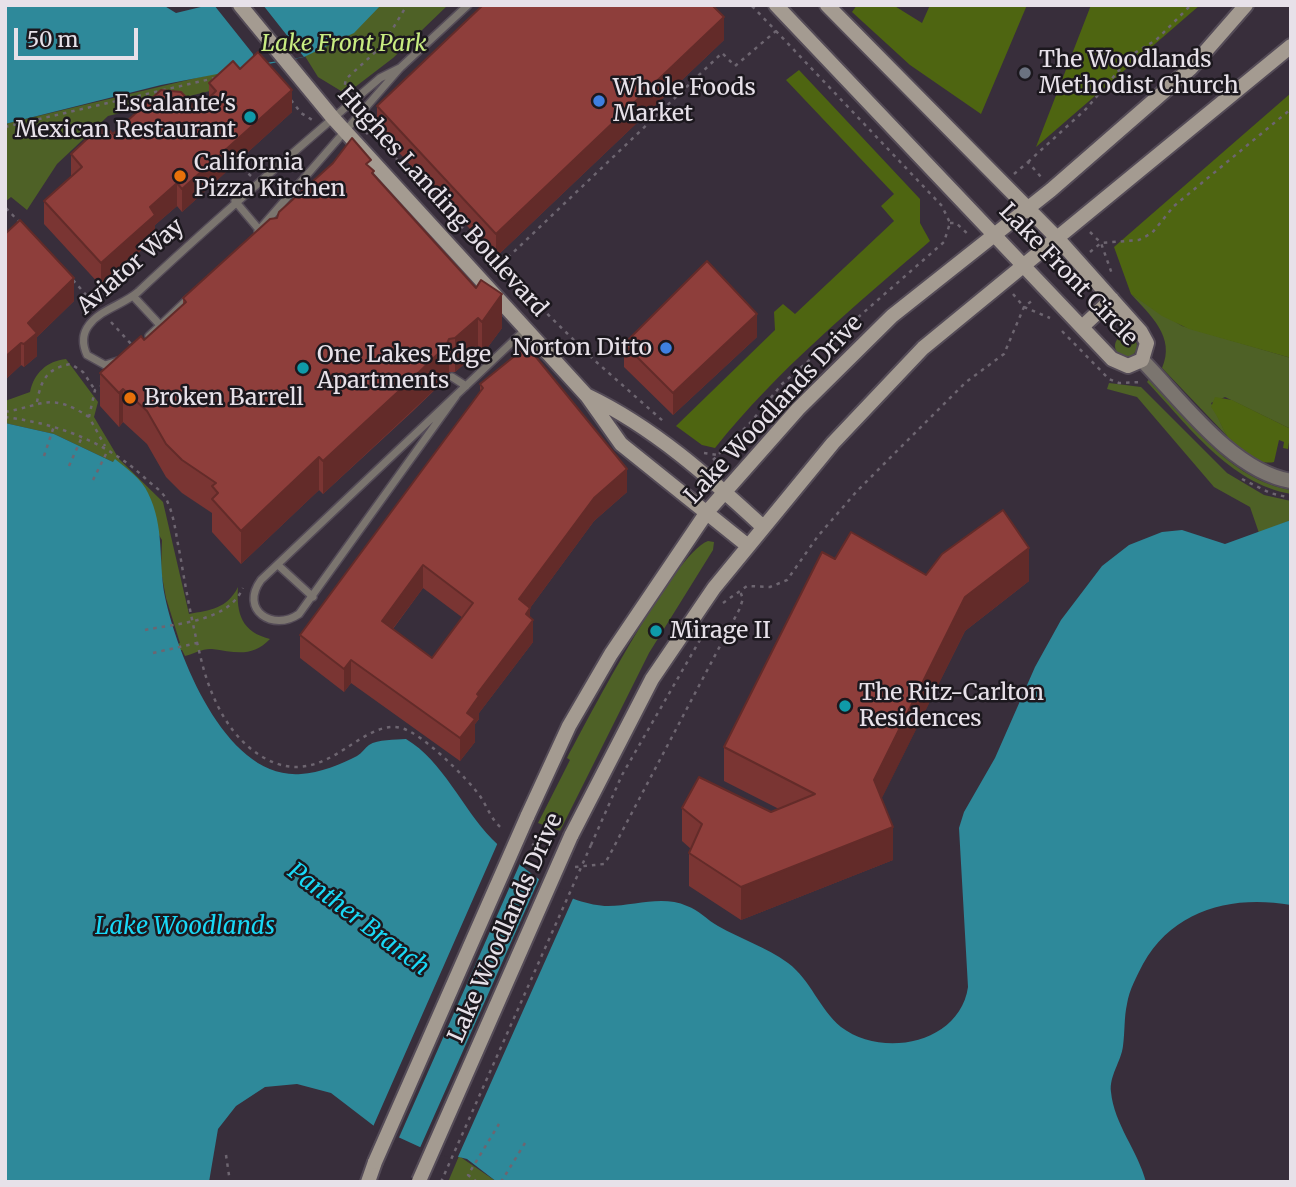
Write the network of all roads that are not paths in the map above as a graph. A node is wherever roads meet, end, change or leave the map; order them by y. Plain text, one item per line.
1 (240, 5) edge
2 (468, 5) edge
3 (776, 5) edge
4 (827, 5) edge
5 (1246, 5) edge
6 (1291, 46) edge
7 (400, 68) junction
8 (333, 118) junction
9 (344, 129) junction
10 (235, 201) junction
11 (1026, 208) junction
12 (259, 230) junction
13 (995, 234) junction
14 (249, 239) edge
15 (1058, 239) junction
16 (267, 240) edge
17 (1026, 265) junction
18 (200, 287) edge
19 (134, 296) junction
20 (1112, 299) junction
21 (160, 325) junction
22 (1082, 327) junction
23 (527, 328) junction
24 (135, 348) edge
25 (124, 357) edge
26 (1142, 359) junction
27 (453, 377) dead end
28 (467, 386) junction
29 (456, 396) junction
30 (587, 396) junction
31 (1291, 481) edge
32 (725, 492) junction
33 (708, 512) junction
34 (762, 526) junction
35 (748, 545) junction
36 (278, 565) junction
37 (313, 597) junction
38 (419, 1181) edge
39 (368, 1182) edge

1 - 8 main road, Hughes Landing Boulevard
2 - 7 lane, Aviator Way
3 - 13 main road, Lake Front Circle
4 - 11 main road, Lake Front Circle
5 - 11 main road, Lake Woodlands Drive
6 - 15 main road, Lake Woodlands Drive
7 - 8 lane, Aviator Way
7 - 9 lane, Aviator Way
8 - 9 main road, Hughes Landing Boulevard
8 - 10 lane, Aviator Way
9 - 12 lane, Aviator Way
9 - 23 main road, Hughes Landing Boulevard
10 - 12 lane
10 - 19 lane, Aviator Way
11 - 13 main road, Lake Woodlands Drive
11 - 15 main road, Lake Front Circle
12 - 14 lane, Aviator Way
12 - 16 lane
13 - 17 main road, Lake Front Circle
13 - 32 main road, Lake Woodlands Drive
15 - 17 main road, Lake Woodlands Drive
15 - 20 main road, Lake Front Circle
17 - 22 main road, Lake Front Circle
17 - 34 main road, Lake Woodlands Drive
18 - 21 lane
19 - 21 lane
19 - 25 lane, Aviator Way
20 - 22 main road
20 - 26 main road, Lake Front Circle
21 - 24 lane
22 - 26 main road, Lake Front Circle
23 - 28 lane
23 - 30 main road, Hughes Landing Boulevard
26 - 31 street
27 - 28 lane
28 - 29 lane
29 - 36 lane
29 - 37 lane
30 - 32 main road, Hughes Landing Boulevard
30 - 33 main road, Hughes Landing Boulevard
32 - 33 main road, Lake Woodlands Drive
32 - 34 main road, Hughes Landing Boulevard
33 - 35 main road, Hughes Landing Boulevard
33 - 39 main road, Lake Woodlands Drive, bridge
34 - 35 main road, Lake Woodlands Drive
35 - 38 main road, Lake Woodlands Drive, bridge
36 - 37 lane
36 - 37 lane

